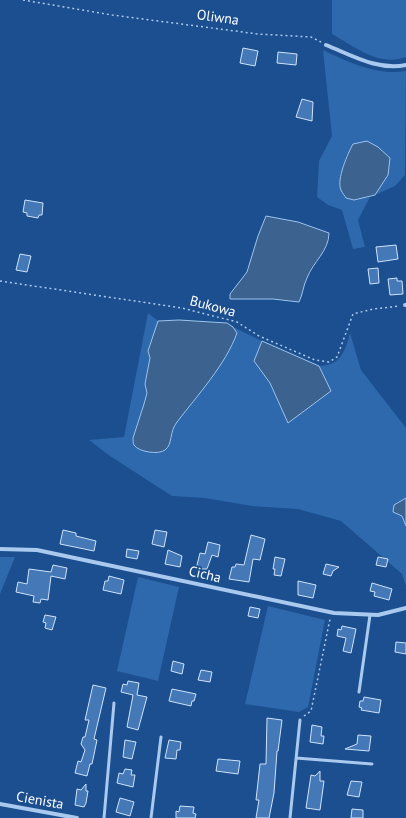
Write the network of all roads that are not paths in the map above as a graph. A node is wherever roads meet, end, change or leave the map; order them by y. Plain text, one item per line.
1 (326, 45) road end
2 (406, 65) edge
3 (0, 549) edge
4 (406, 608) edge
5 (370, 615) junction
6 (359, 692) dead end
7 (114, 703) dead end
8 (300, 720) road end
9 (161, 737) dead end
10 (296, 758) junction
11 (372, 764) dead end
12 (0, 804) edge
13 (77, 818) edge
14 (104, 818) edge
15 (151, 818) edge
16 (290, 818) edge

1 - 2 street
3 - 5 street, Cicha
4 - 5 street, Cicha
5 - 6 lane
7 - 14 lane
8 - 10 lane
9 - 15 lane
10 - 11 lane
10 - 16 lane
12 - 13 street, Cienista

